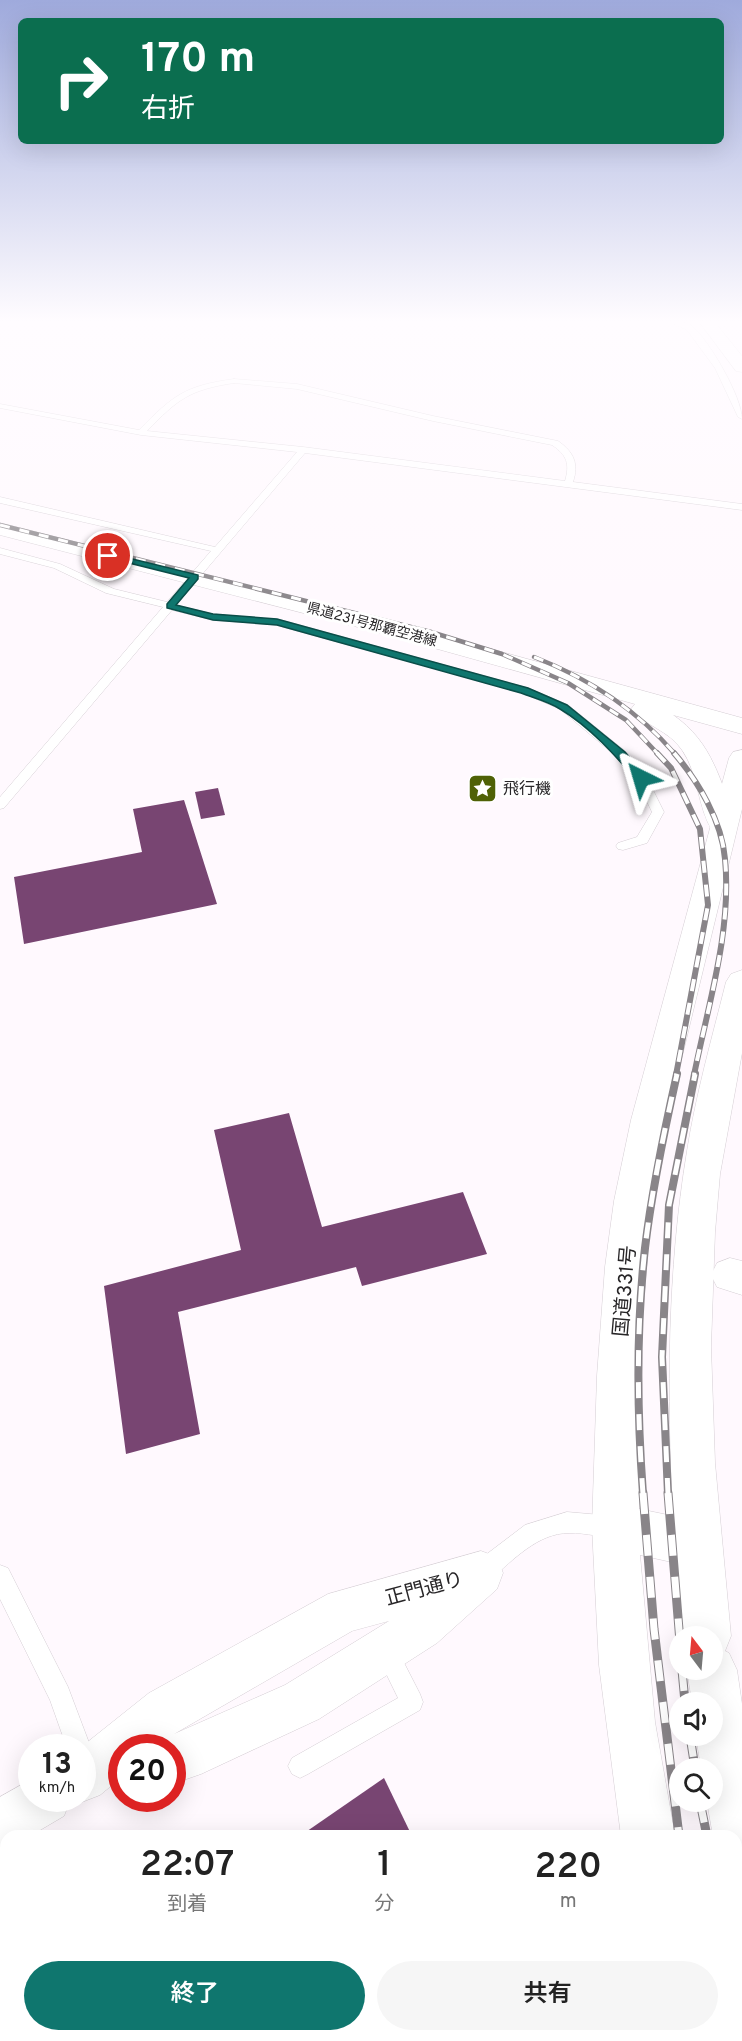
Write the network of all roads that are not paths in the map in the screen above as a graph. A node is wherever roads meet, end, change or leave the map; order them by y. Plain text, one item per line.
1 (48, 415) edge
2 (160, 415) edge
3 (415, 415) edge
4 (141, 433) junction
5 (303, 450) junction
6 (568, 485) junction
7 (736, 497) dead end
8 (0, 500) edge
9 (722, 505) junction
10 (742, 507) edge
11 (0, 513) edge
12 (0, 529) edge
13 (0, 551) edge
14 (206, 564) junction
15 (170, 606) junction
16 (586, 685) junction
17 (742, 706) edge
18 (742, 726) edge
19 (742, 758) edge
20 (0, 805) edge
21 (723, 826) junction
22 (623, 846) dead end
23 (742, 982) edge
24 (615, 1527) junction
25 (696, 1544) junction
26 (481, 1573) junction
27 (0, 1576) edge
28 (706, 1626) edge
29 (385, 1650) junction
30 (713, 1680) edge
31 (77, 1734) edge
32 (186, 1755) edge
33 (96, 1761) edge
34 (300, 1766) dead end
35 (22, 1812) edge
36 (0, 1825) edge
37 (647, 1830) edge
38 (738, 1830) edge

1 - 4 lane
2 - 4 lane
3 - 6 lane
4 - 5 lane
5 - 6 lane
5 - 14 lane
6 - 9 lane
7 - 9 lane
8 - 14 lane
9 - 10 lane
11 - 14 main road, 県道231号那覇空港線
12 - 14 main road, 県道231号那覇空港線
13 - 15 lane
14 - 15 lane
14 - 16 main road, 県道231号那覇空港線
14 - 17 main road, 県道231号那覇空港線
15 - 20 lane
15 - 22 lane
16 - 18 main road, 県道231号那覇空港線
16 - 21 main road
19 - 21 main road, 国道331号
21 - 24 main road, 国道331号
23 - 25 main road
24 - 25 main road
24 - 26 lane
24 - 37 main road, 国道331号
25 - 28 main road
26 - 29 street, 正門通り
26 - 33 street, 正門通り
27 - 31 lane
29 - 32 street, 正門通り
29 - 34 lane
30 - 38 main road
35 - 36 street

